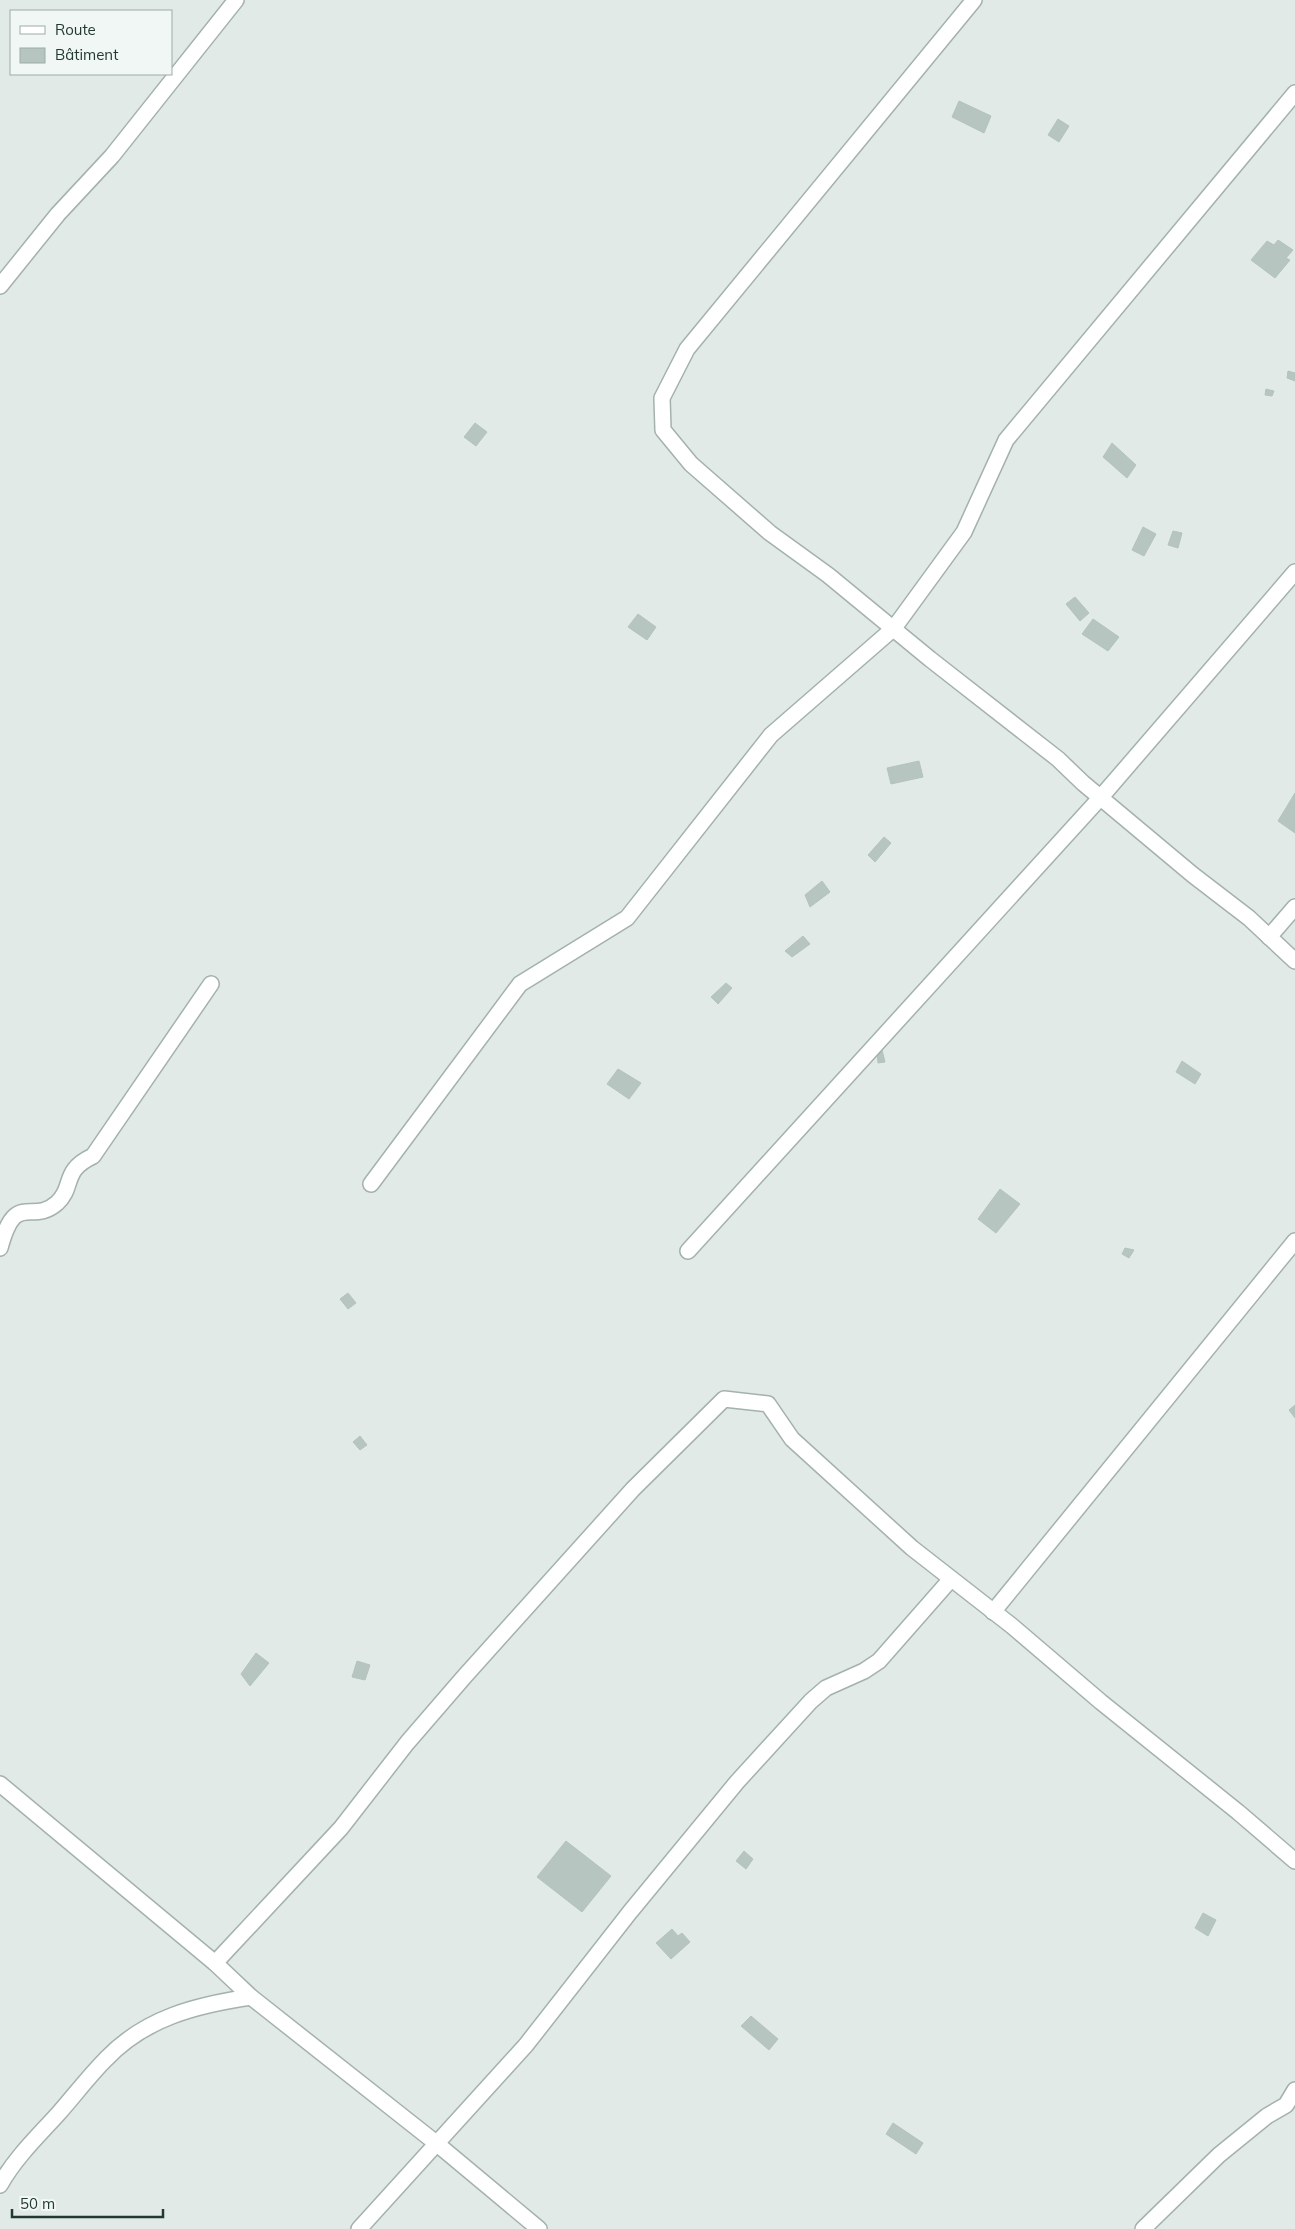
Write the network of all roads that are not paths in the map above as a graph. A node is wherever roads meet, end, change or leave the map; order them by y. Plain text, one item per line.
1 (236, 0) edge
2 (974, 0) edge
3 (1295, 93) edge
4 (0, 286) edge
5 (1295, 572) edge
6 (894, 628) junction
7 (1101, 797) junction
8 (1295, 907) edge
9 (1269, 937) junction
10 (1295, 962) edge
11 (211, 984) dead end
12 (371, 1184) dead end
13 (1295, 1241) edge
14 (0, 1248) edge
15 (688, 1251) dead end
16 (951, 1579) junction
17 (993, 1612) junction
18 (0, 1784) edge
19 (1295, 1861) edge
20 (215, 1962) junction
21 (251, 1997) junction
22 (1295, 2090) edge
23 (436, 2143) junction
24 (0, 2184) edge
25 (359, 2229) edge
26 (539, 2229) edge
27 (1143, 2229) edge

1 - 4 street
2 - 6 street
3 - 6 street
5 - 7 street
6 - 7 street
6 - 12 street
7 - 9 street
7 - 15 street
8 - 9 street
9 - 10 street
11 - 14 street
13 - 17 street
16 - 17 street
16 - 20 street
16 - 23 street
17 - 19 street
18 - 20 street
20 - 21 street
21 - 23 street
21 - 24 street
22 - 27 street
23 - 25 street
23 - 26 street

